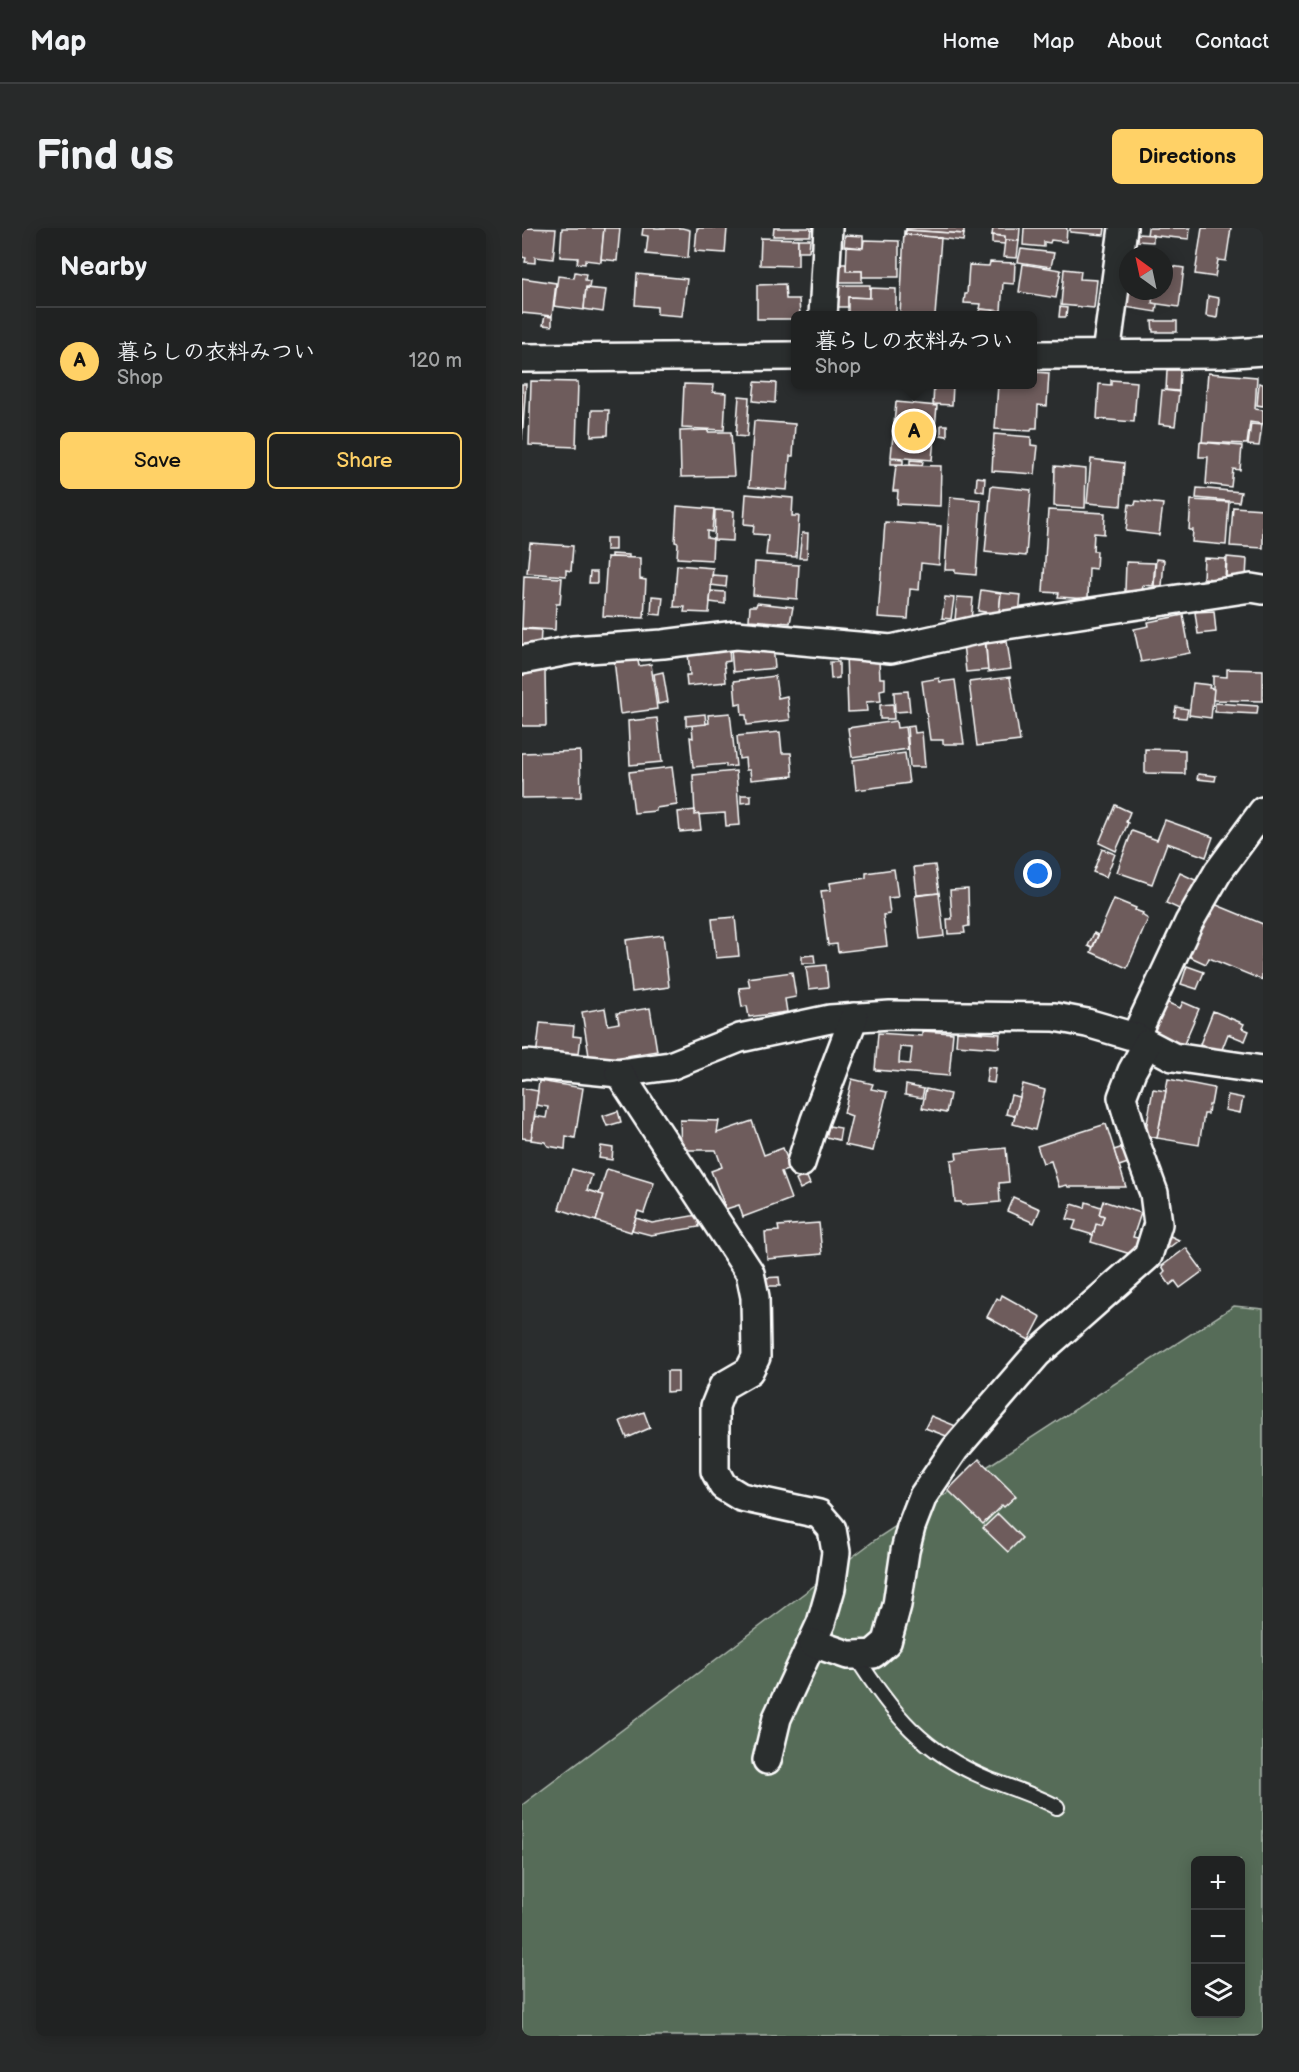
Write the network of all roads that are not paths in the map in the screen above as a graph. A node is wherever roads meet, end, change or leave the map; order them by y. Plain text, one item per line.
1 (828, 228) edge
2 (1123, 228) edge
3 (823, 311) edge
4 (1263, 351) edge
5 (1106, 354) junction
6 (1037, 355) edge
7 (791, 356) edge
8 (522, 358) edge
9 (1263, 590) edge
10 (522, 660) edge
11 (1263, 811) edge
12 (854, 1017) junction
13 (1141, 1041) junction
14 (522, 1065) edge
15 (1263, 1070) edge
16 (620, 1073) junction
17 (801, 1163) dead end
18 (813, 1643) junction
19 (855, 1654) junction
20 (767, 1760) dead end
21 (1057, 1807) dead end

1 - 3 street
2 - 5 street
4 - 5 street
5 - 6 street
7 - 8 street
9 - 10 street
11 - 13 street
12 - 13 street
12 - 16 street
12 - 17 street
13 - 15 street
13 - 19 street
14 - 16 street
16 - 18 street
18 - 19 street
18 - 20 street
19 - 21 lane

